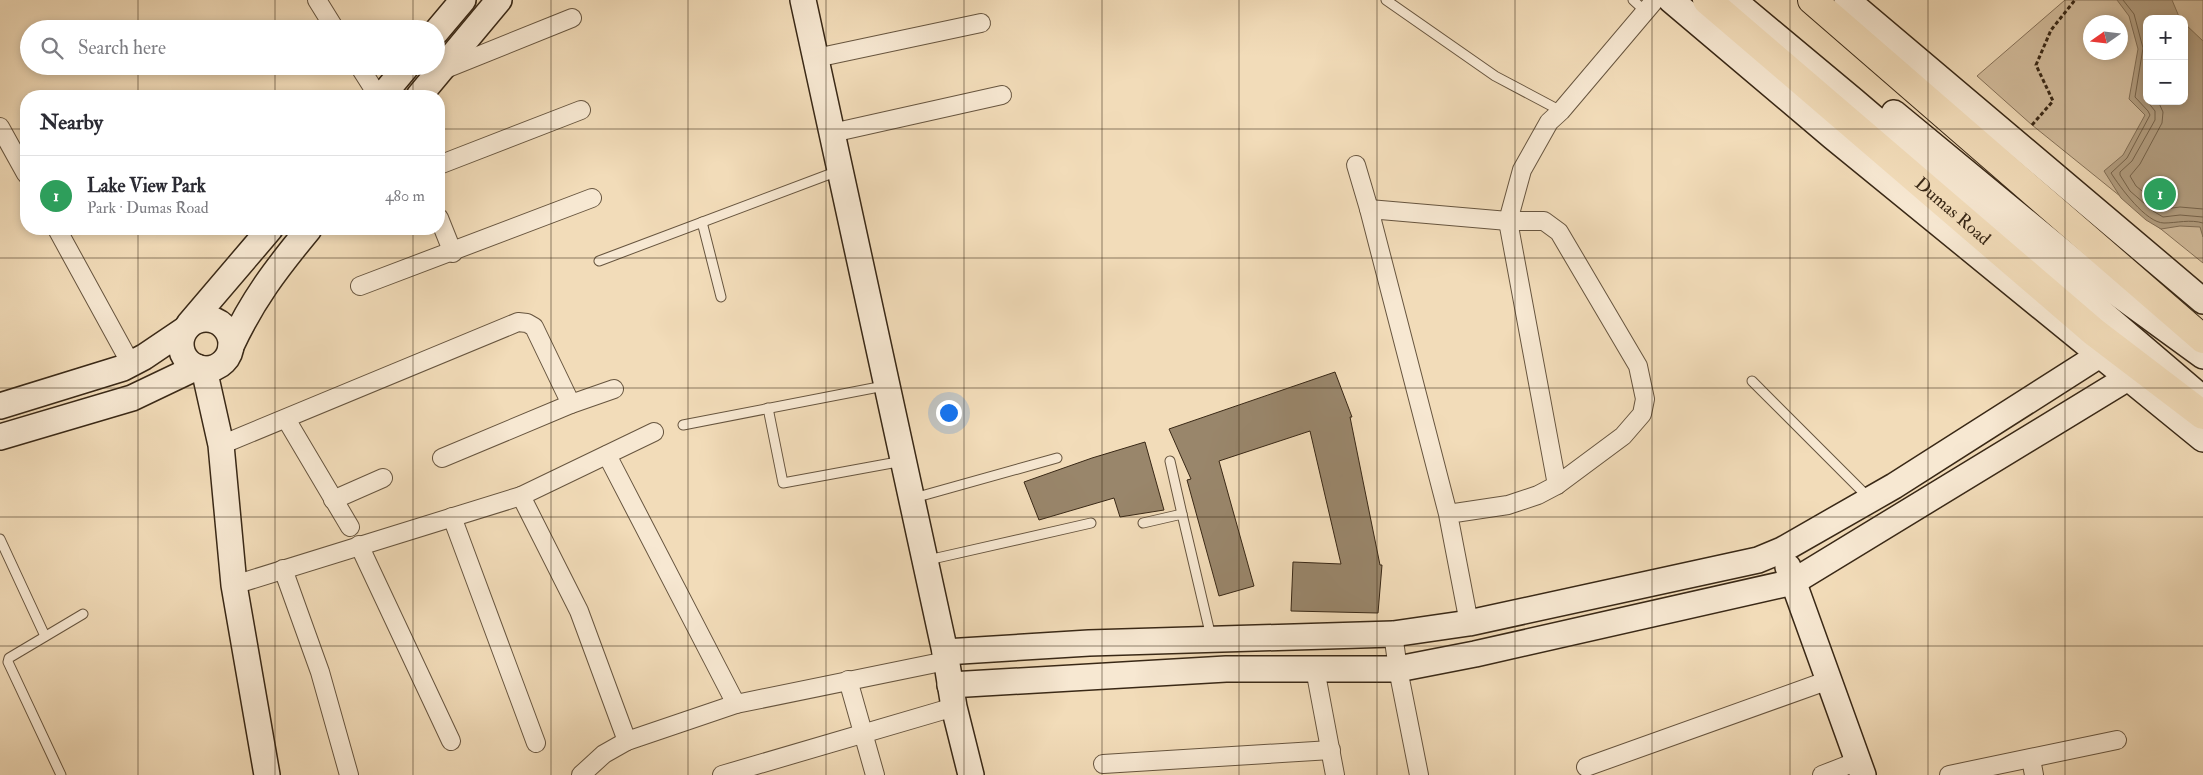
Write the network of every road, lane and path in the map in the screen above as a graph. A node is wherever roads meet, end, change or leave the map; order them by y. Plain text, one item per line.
1 (317, 0) edge
2 (463, 0) edge
3 (500, 0) edge
4 (804, 0) edge
5 (1386, 0) edge
6 (1671, 0) edge
7 (1708, 0) edge
8 (1733, 0) edge
9 (1760, 0) edge
10 (1812, 0) edge
11 (1847, 0) edge
12 (2075, 0) edge
13 (1645, 4) edge
14 (572, 18) dead end
15 (329, 20) edge
16 (445, 21) edge
17 (981, 23) dead end
18 (816, 58) junction
19 (445, 65) edge
20 (445, 68) edge
21 (365, 75) edge
22 (400, 75) edge
23 (437, 75) edge
24 (374, 90) edge
25 (387, 90) edge
26 (424, 90) edge
27 (1002, 95) dead end
28 (581, 110) dead end
29 (1561, 110) junction
30 (2032, 125) dead end
31 (0, 127) edge
32 (832, 133) junction
33 (20, 163) edge
34 (445, 164) edge
35 (1356, 165) dead end
36 (840, 170) junction
37 (592, 198) dead end
38 (1369, 209) junction
39 (1508, 221) junction
40 (702, 222) junction
41 (445, 233) edge
42 (60, 235) edge
43 (265, 235) edge
44 (304, 235) edge
45 (453, 252) junction
46 (599, 261) dead end
47 (360, 286) dead end
48 (721, 297) dead end
49 (2203, 301) edge
50 (187, 327) junction
51 (2203, 339) edge
52 (230, 350) junction
53 (2098, 356) junction
54 (2203, 356) edge
55 (131, 364) junction
56 (201, 368) junction
57 (2126, 379) junction
58 (1752, 381) dead end
59 (887, 386) junction
60 (614, 389) dead end
61 (2203, 399) edge
62 (572, 404) junction
63 (0, 406) edge
64 (768, 408) junction
65 (2203, 415) edge
66 (286, 419) junction
67 (683, 425) dead end
68 (654, 432) dead end
69 (0, 437) edge
70 (2203, 439) edge
71 (221, 445) junction
72 (607, 455) junction
73 (442, 458) dead end
74 (1058, 458) dead end
75 (903, 460) junction
76 (1170, 461) dead end
77 (384, 478) dead end
78 (1557, 485) junction
79 (521, 496) junction
80 (912, 499) junction
81 (333, 500) junction
82 (1871, 500) junction
83 (1182, 514) junction
84 (1448, 514) junction
85 (452, 517) junction
86 (1091, 523) dead end
87 (1143, 523) dead end
88 (350, 527) dead end
89 (0, 539) edge
90 (359, 545) junction
91 (1782, 550) junction
92 (925, 561) junction
93 (283, 569) junction
94 (1793, 582) junction
95 (234, 585) junction
96 (83, 614) dead end
97 (1469, 623) junction
98 (1393, 634) junction
99 (45, 636) junction
100 (1212, 640) junction
101 (1315, 669) junction
102 (1398, 669) junction
103 (949, 676) junction
104 (848, 680) junction
105 (1829, 680) junction
106 (736, 704) junction
107 (862, 733) junction
108 (2117, 740) dead end
109 (450, 741) dead end
110 (627, 741) junction
111 (536, 743) dead end
112 (1331, 750) junction
113 (1103, 764) dead end
114 (1586, 767) dead end
115 (2032, 767) edge
116 (1860, 768) edge
117 (60, 775) edge
118 (266, 775) edge
119 (349, 775) edge
120 (581, 775) edge
121 (722, 775) edge
122 (875, 775) edge
123 (971, 775) edge
124 (1335, 775) edge
125 (1419, 775) edge
126 (1822, 775) edge
127 (1949, 775) edge

1 - 15 street
2 - 16 street
3 - 19 street
4 - 18 street
5 - 29 lane
6 - 53 street
7 - 65 main road, Dumas Road
8 - 61 street
9 - 54 street
10 - 51 main road
11 - 49 street
12 - 30 path
13 - 29 street
14 - 20 street
17 - 18 street
18 - 32 street
21 - 24 street
22 - 25 street
23 - 26 street
27 - 32 street
28 - 34 street
29 - 39 street
31 - 33 street
32 - 36 street
35 - 38 street
36 - 40 lane
36 - 59 street
37 - 45 street
38 - 39 street
38 - 84 street
39 - 78 street
39 - 78 street
40 - 46 lane
40 - 48 lane
41 - 45 street
42 - 55 street
43 - 50 street
44 - 52 street
45 - 47 street
50 - 52 street
50 - 55 street
50 - 56 street
52 - 56 street
52 - 71 street
53 - 57 street
53 - 82 street
55 - 63 street
56 - 69 street
56 - 71 street
57 - 70 street
57 - 94 street
58 - 82 lane
59 - 64 lane
59 - 75 street
60 - 62 street
62 - 66 street
62 - 73 street
64 - 67 lane
64 - 75 lane
66 - 71 street
66 - 81 street
68 - 72 street
71 - 95 street
72 - 79 street
72 - 106 street
74 - 80 lane
75 - 80 street
76 - 83 lane
77 - 81 street
78 - 84 street
79 - 85 street
79 - 110 street
80 - 92 street
81 - 88 street
82 - 91 street
83 - 87 lane
83 - 100 lane
84 - 97 street
85 - 90 street
85 - 111 street
86 - 92 lane
89 - 99 lane
90 - 93 street
90 - 109 street
91 - 94 street
91 - 97 street
92 - 103 street
93 - 95 street
93 - 119 street
94 - 102 street
94 - 105 street
95 - 118 street
96 - 99 lane
97 - 98 street
98 - 100 street
98 - 102 street
99 - 117 lane
100 - 103 street
101 - 102 street
101 - 103 street
101 - 112 street
102 - 125 street
103 - 104 street
103 - 107 street
103 - 123 street
104 - 106 street
104 - 107 street
105 - 114 street
105 - 116 street
106 - 110 street
107 - 121 street
107 - 122 street
108 - 115 street
110 - 120 street
112 - 113 street
112 - 124 street
115 - 127 street
116 - 126 street

